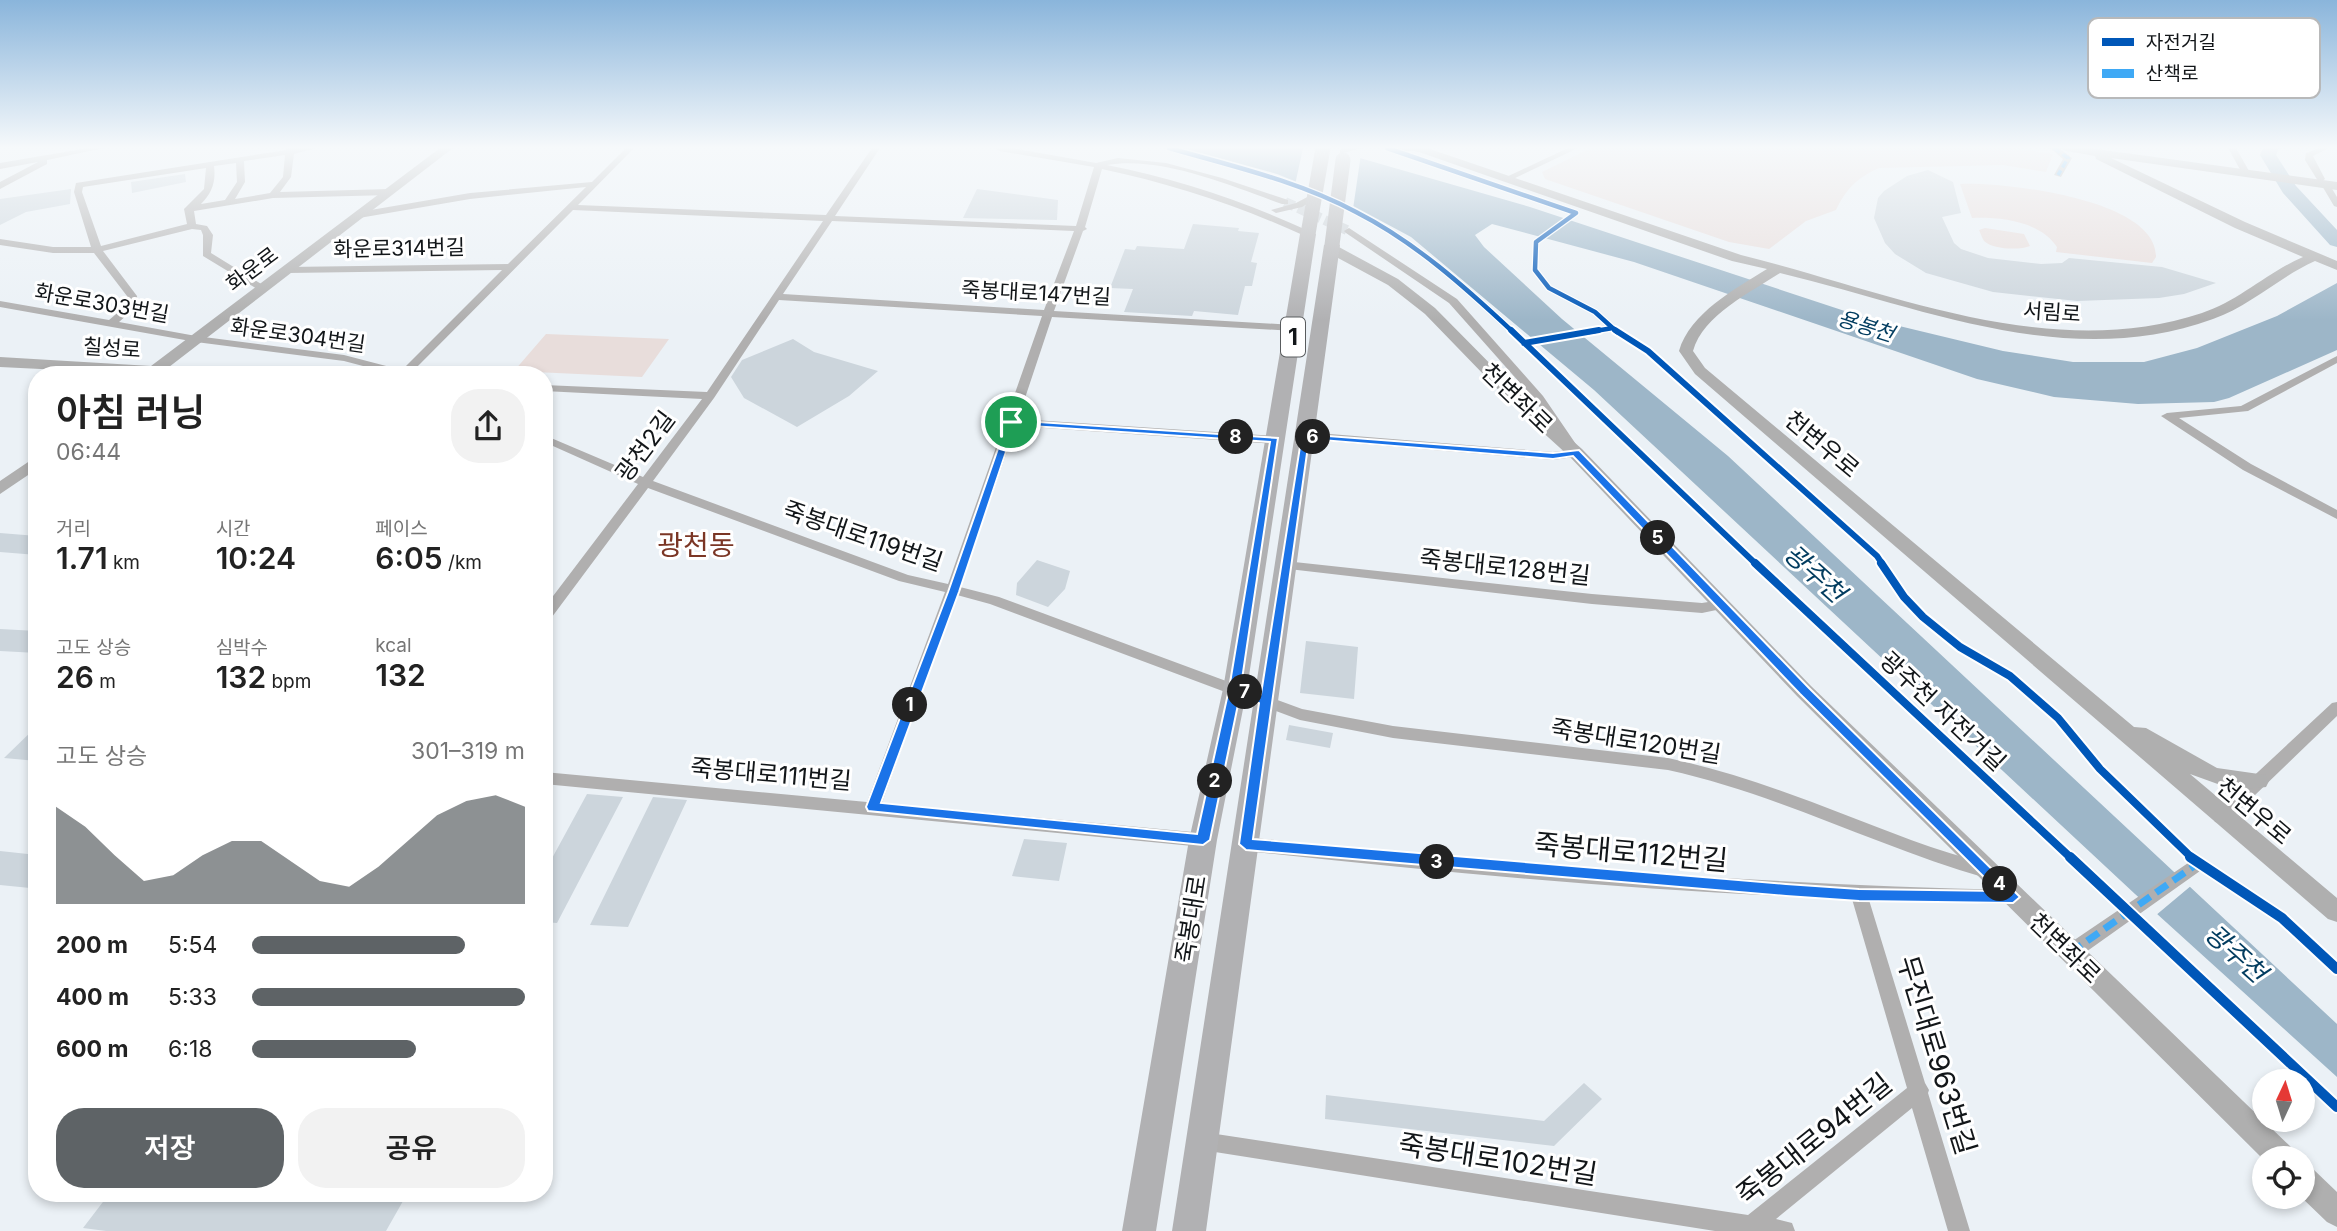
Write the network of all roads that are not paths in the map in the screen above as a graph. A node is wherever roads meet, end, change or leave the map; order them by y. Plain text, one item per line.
1 (82, 205) edge
2 (192, 205) edge
3 (209, 205) edge
4 (372, 205) edge
5 (415, 205) edge
6 (837, 205) edge
7 (1088, 205) edge
8 (1241, 205) edge
9 (1295, 205) tunnel mouth
10 (1312, 205) edge
11 (1339, 205) edge
12 (1583, 205) edge
13 (2201, 205) edge
14 (571, 207) joint
15 (1250, 208) junction
16 (189, 209) junction
17 (359, 215) junction
18 (828, 218) junction
19 (192, 226) junction
20 (1082, 229) junction
21 (1349, 231) tunnel mouth
22 (1308, 234) junction
23 (0, 242) edge
24 (1332, 247) junction
25 (97, 250) junction
26 (2315, 259) junction
27 (512, 267) junction
28 (1780, 267) junction
29 (2337, 267) edge
30 (287, 270) junction
31 (262, 289) junction
32 (775, 297) junction
33 (0, 304) edge
34 (1048, 313) junction
35 (111, 324) junction
36 (1294, 328) junction
37 (196, 340) junction
38 (2337, 359) edge
39 (0, 362) edge
40 (55, 366) edge
41 (161, 366) edge
42 (375, 366) edge
43 (412, 366) edge
44 (553, 388) edge
45 (710, 396) junction
46 (1011, 422) junction
47 (1305, 436) junction
48 (1275, 440) junction
49 (553, 442) edge
50 (1576, 453) junction
51 (28, 468) edge
52 (643, 482) junction
53 (0, 489) edge
54 (2337, 515) edge
55 (1285, 565) junction
56 (954, 592) junction
57 (1721, 605) junction
58 (553, 606) edge
59 (1235, 689) junction
60 (1266, 701) junction
61 (2337, 707) edge
62 (2096, 710) junction
63 (553, 779) edge
64 (2258, 781) junction
65 (873, 807) junction
66 (2221, 817) junction
67 (1203, 840) junction
68 (1246, 844) junction
69 (2194, 866) dead end
70 (1987, 872) junction
71 (1859, 895) junction
72 (2013, 897) junction
73 (2337, 912) edge
74 (2070, 953) junction
75 (1919, 1090) junction
76 (1203, 1142) junction
77 (2270, 1146) edge
78 (2315, 1184) edge
79 (2315, 1189) edge
80 (2337, 1198) edge
81 (2337, 1212) edge
82 (1747, 1229) edge
83 (1139, 1231) edge
84 (1189, 1231) edge
85 (1784, 1231) edge
86 (1959, 1231) edge

1 - 25 street
2 - 16 street
3 - 16 street
4 - 17 street, 화운로
5 - 17 street
6 - 18 street, 광천2길
7 - 20 street
8 - 15 street
9 - 15 street
10 - 22 main road, 1, bridge
11 - 24 main road, 1, bridge
12 - 28 street
13 - 26 street
14 - 18 street
14 - 27 street
15 - 22 street
16 - 19 street
17 - 30 street, 화운로
18 - 20 street
18 - 32 street, 광천2길
19 - 25 street
19 - 31 street
20 - 34 street
21 - 50 street
22 - 36 main road, 죽봉대로 / 1
23 - 25 street
24 - 47 main road, 죽봉대로 / 1
24 - 50 street, 천변좌로
25 - 35 street
26 - 28 street, 서림로
26 - 29 street
27 - 30 street, 화운로314번길
27 - 43 street
28 - 62 street, 천변우로
30 - 31 street, 화운로
31 - 37 street, 화운로
32 - 34 street, 죽봉대로147번길
32 - 45 street, 광천2길
33 - 35 street, 화운로303번길
34 - 36 street, 죽봉대로147번길
34 - 46 street
35 - 37 street, 화운로303번길
36 - 48 main road, 죽봉대로 / 1
37 - 41 street, 화운로
37 - 42 street, 화운로304번길
38 - 54 street
39 - 40 street, 칠성로
44 - 45 street
45 - 52 street, 광천2길
46 - 48 street
46 - 56 street
47 - 50 street
47 - 55 main road, 죽봉대로 / 1
48 - 59 main road, 죽봉대로 / 1
49 - 52 street
50 - 57 street, 천변좌로
51 - 53 street
52 - 56 street, 죽봉대로119번길
52 - 58 street, 광천2길
55 - 57 street, 죽봉대로128번길
55 - 60 main road, 죽봉대로 / 1
56 - 59 street, 죽봉대로119번길
56 - 65 street
57 - 70 street, 천변좌로
59 - 60 street, 죽봉대로119번길
59 - 67 main road, 죽봉대로 / 1
60 - 68 main road, 죽봉대로 / 1
60 - 70 street, 죽봉대로120번길
61 - 64 street
62 - 64 street
62 - 66 street, 천변우로
63 - 65 street, 죽봉대로111번길
64 - 66 street
65 - 67 street, 죽봉대로111번길
66 - 73 street, 천변우로
67 - 83 main road, 죽봉대로 / 1
68 - 71 street, 죽봉대로112번길
68 - 76 main road, 죽봉대로 / 1
69 - 74 street
70 - 72 street, 천변좌로
71 - 72 street, 죽봉대로112번길
71 - 75 street, 무진대로963번길
72 - 74 street, 천변좌로
74 - 77 street, 천변좌로
75 - 82 street, 죽봉대로94번길
75 - 86 street, 무진대로963번길
76 - 82 street, 죽봉대로102번길
76 - 84 main road, 죽봉대로 / 1
78 - 80 street
79 - 81 street
82 - 85 street, 죽봉대로102번길

